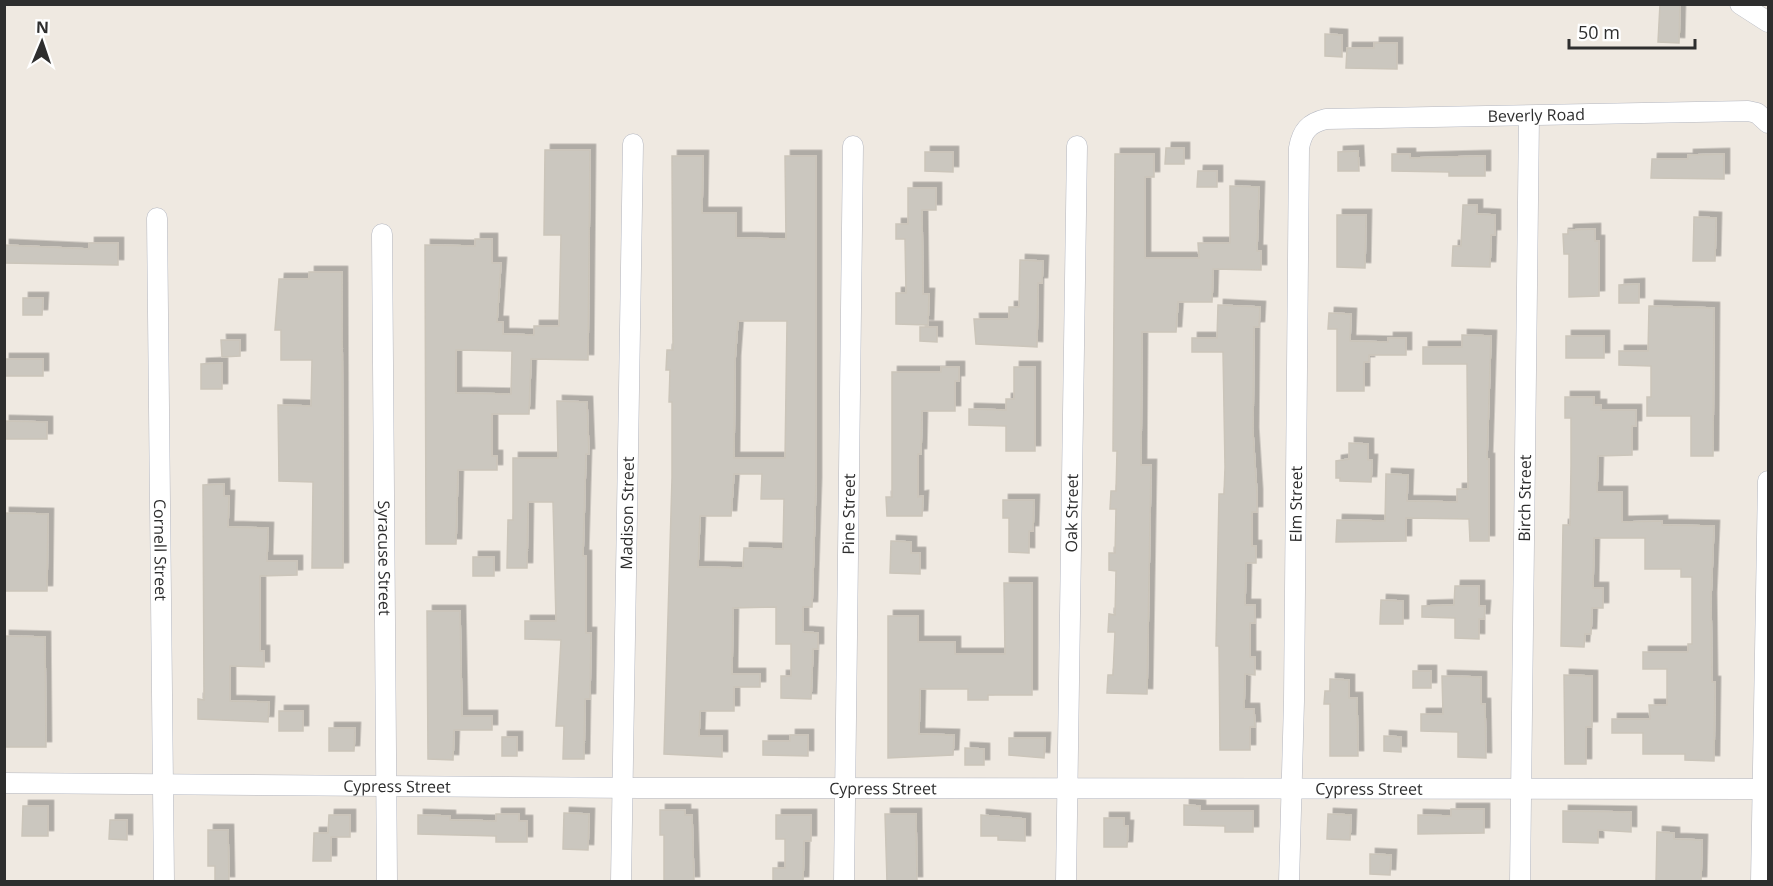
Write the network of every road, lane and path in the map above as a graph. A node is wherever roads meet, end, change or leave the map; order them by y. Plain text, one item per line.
1 (1740, 4) edge
2 (1768, 22) edge
3 (1529, 116) junction
4 (1768, 120) edge
5 (1306, 129) joint
6 (633, 144) dead end
7 (853, 146) dead end
8 (1077, 146) dead end
9 (157, 218) dead end
10 (382, 234) dead end
11 (1768, 481) edge
12 (4, 783) edge
13 (161, 784) junction
14 (387, 785) junction
15 (622, 788) junction
16 (845, 788) junction
17 (1067, 789) junction
18 (1292, 789) junction
19 (1520, 789) junction
20 (1762, 789) junction
21 (164, 882) edge
22 (387, 882) edge
23 (621, 882) edge
24 (844, 882) edge
25 (1066, 882) edge
26 (1289, 882) edge
27 (1520, 882) edge
28 (1761, 882) edge

1 - 2 street
3 - 4 street, Beverly Road
3 - 5 street, Beverly Road
3 - 19 street, Birch Street
5 - 18 street, Elm Street
6 - 15 street, Madison Street
7 - 16 street, Pine Street
8 - 17 street, Oak Street
9 - 13 street, Cornell Street
10 - 14 street, Syracuse Street
11 - 20 street
12 - 13 street, Cypress Street
13 - 14 street, Cypress Street
13 - 21 street, Cornell Street
14 - 15 street, Cypress Street
14 - 22 street, Syracuse Street
15 - 16 street, Cypress Street
15 - 23 street, Madison Street
16 - 17 street, Cypress Street
16 - 24 street, Pine Street
17 - 18 street, Cypress Street
17 - 25 street, Oak Street
18 - 19 street, Cypress Street
18 - 26 street, Elm Street
19 - 20 street, Cypress Street
19 - 27 street, Birch Street
20 - 28 street

